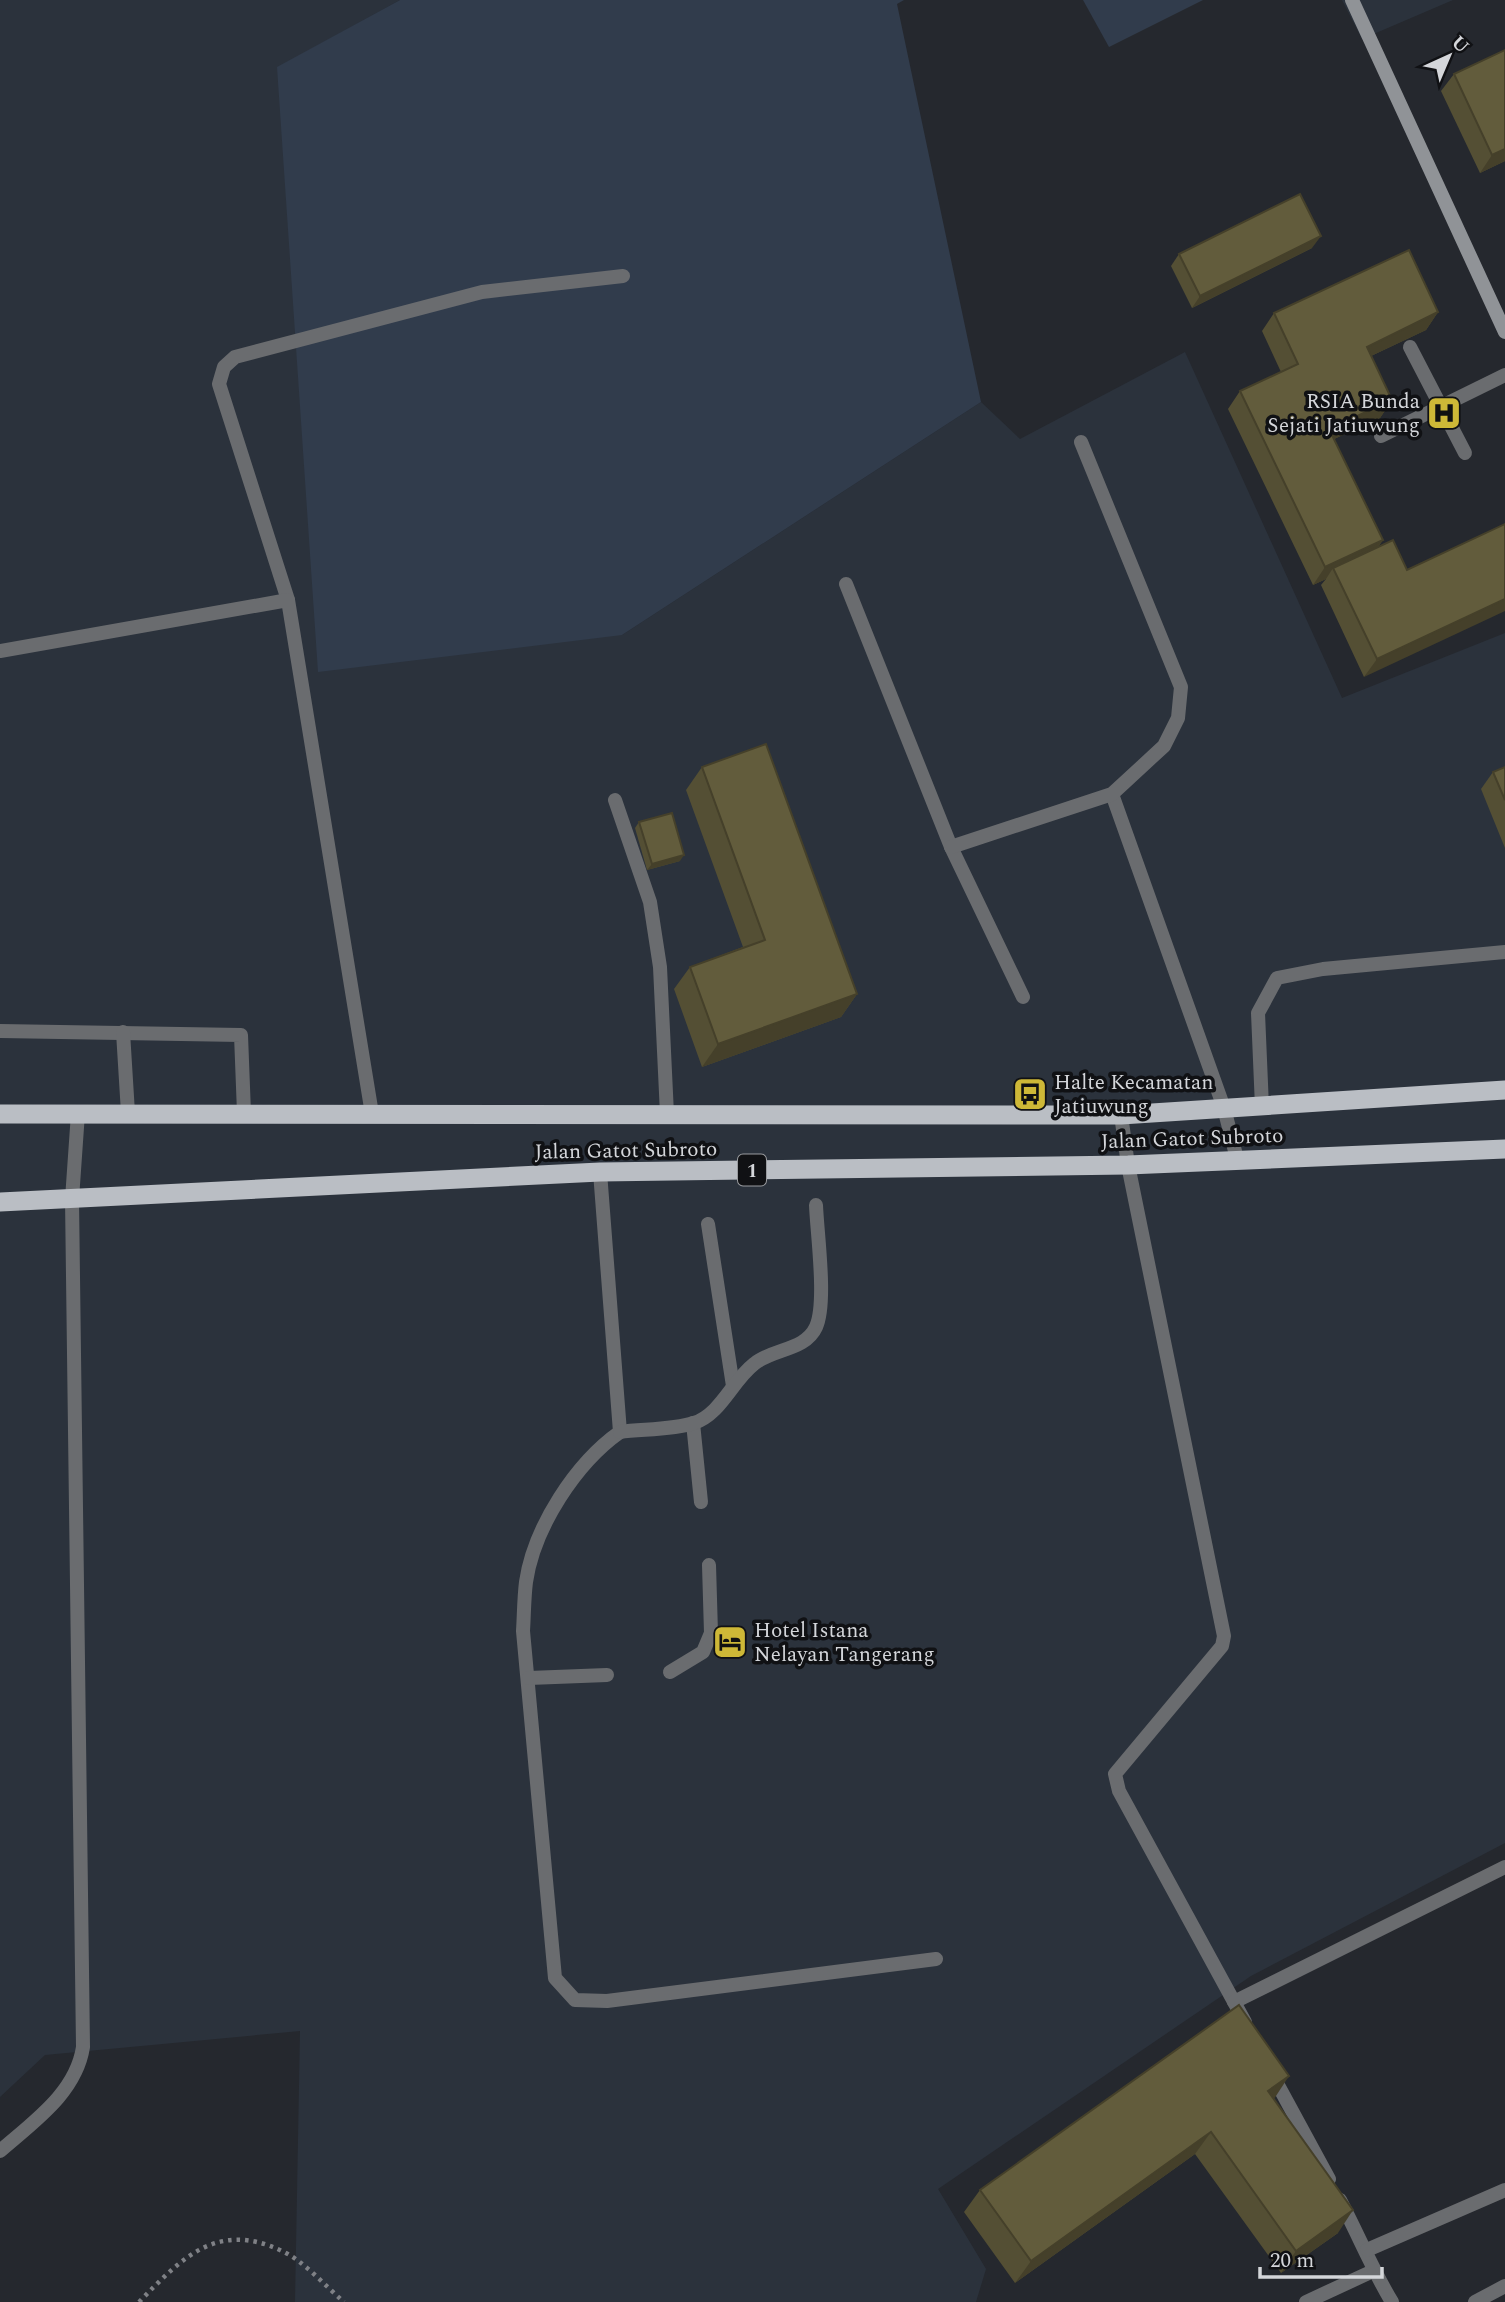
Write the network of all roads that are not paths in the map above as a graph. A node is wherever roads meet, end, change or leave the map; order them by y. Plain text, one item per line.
1 (1352, 0) edge
2 (623, 276) dead end
3 (1505, 332) edge
4 (1410, 347) edge
5 (1505, 375) edge
6 (1440, 408) junction
7 (1381, 436) edge
8 (1081, 442) dead end
9 (1465, 453) dead end
10 (846, 584) dead end
11 (288, 600) junction
12 (0, 651) edge
13 (1112, 794) junction
14 (615, 800) dead end
15 (951, 846) junction
16 (1505, 952) edge
17 (1023, 997) dead end
18 (0, 1031) edge
19 (123, 1032) junction
20 (1505, 1090) edge
21 (1262, 1107) junction
22 (1224, 1108) junction
23 (78, 1113) junction
24 (128, 1113) junction
25 (244, 1113) junction
26 (0, 1114) edge
27 (372, 1114) junction
28 (667, 1114) junction
29 (1121, 1115) junction
30 (1505, 1149) edge
31 (1237, 1159) junction
32 (1128, 1165) junction
33 (600, 1172) junction
34 (72, 1199) junction
35 (0, 1202) edge
36 (816, 1205) dead end
37 (708, 1224) dead end
38 (733, 1386) junction
39 (693, 1423) junction
40 (620, 1432) junction
41 (701, 1502) dead end
42 (709, 1565) dead end
43 (670, 1672) dead end
44 (607, 1675) dead end
45 (529, 1678) junction
46 (1505, 1867) edge
47 (936, 1959) dead end
48 (1234, 2002) junction
49 (1253, 2037) edge
50 (1265, 2061) edge
51 (0, 2151) edge
52 (1505, 2190) edge
53 (1367, 2250) junction
54 (1373, 2271) junction
55 (1505, 2286) edge
56 (1306, 2302) edge
57 (1392, 2302) edge
58 (1475, 2302) edge

1 - 3 main road
2 - 11 street
4 - 6 street
5 - 6 street
6 - 7 street
6 - 9 street
8 - 13 street
10 - 15 street
11 - 12 street
11 - 27 street
13 - 15 street
13 - 22 street
14 - 28 street
15 - 17 street
16 - 21 street
18 - 19 street
19 - 24 street
19 - 25 street
20 - 21 highway, Jalan Gatot Subroto
21 - 22 highway, Jalan Gatot Subroto
22 - 29 highway, Jalan Gatot Subroto
22 - 31 street
23 - 24 highway, Jalan Gatot Subroto
23 - 26 highway, Jalan Gatot Subroto
23 - 34 street
24 - 25 highway, Jalan Gatot Subroto
25 - 27 highway, Jalan Gatot Subroto
27 - 28 highway, Jalan Gatot Subroto
28 - 29 highway, Jalan Gatot Subroto
29 - 32 street
30 - 31 highway, Jalan Gatot Subroto / 1
31 - 32 highway, Jalan Gatot Subroto / 1
32 - 33 highway, Jalan Gatot Subroto / 1
32 - 48 street
33 - 34 highway, Jalan Gatot Subroto / 1
33 - 40 street
34 - 35 highway, Jalan Gatot Subroto / 1
34 - 51 street
36 - 38 street
37 - 38 street
38 - 39 street
39 - 40 street
39 - 41 street
40 - 45 street
42 - 43 street
44 - 45 street
45 - 47 street
46 - 48 street
48 - 49 street
50 - 53 street
52 - 53 street
53 - 54 street
54 - 56 street
54 - 57 street
55 - 58 street

